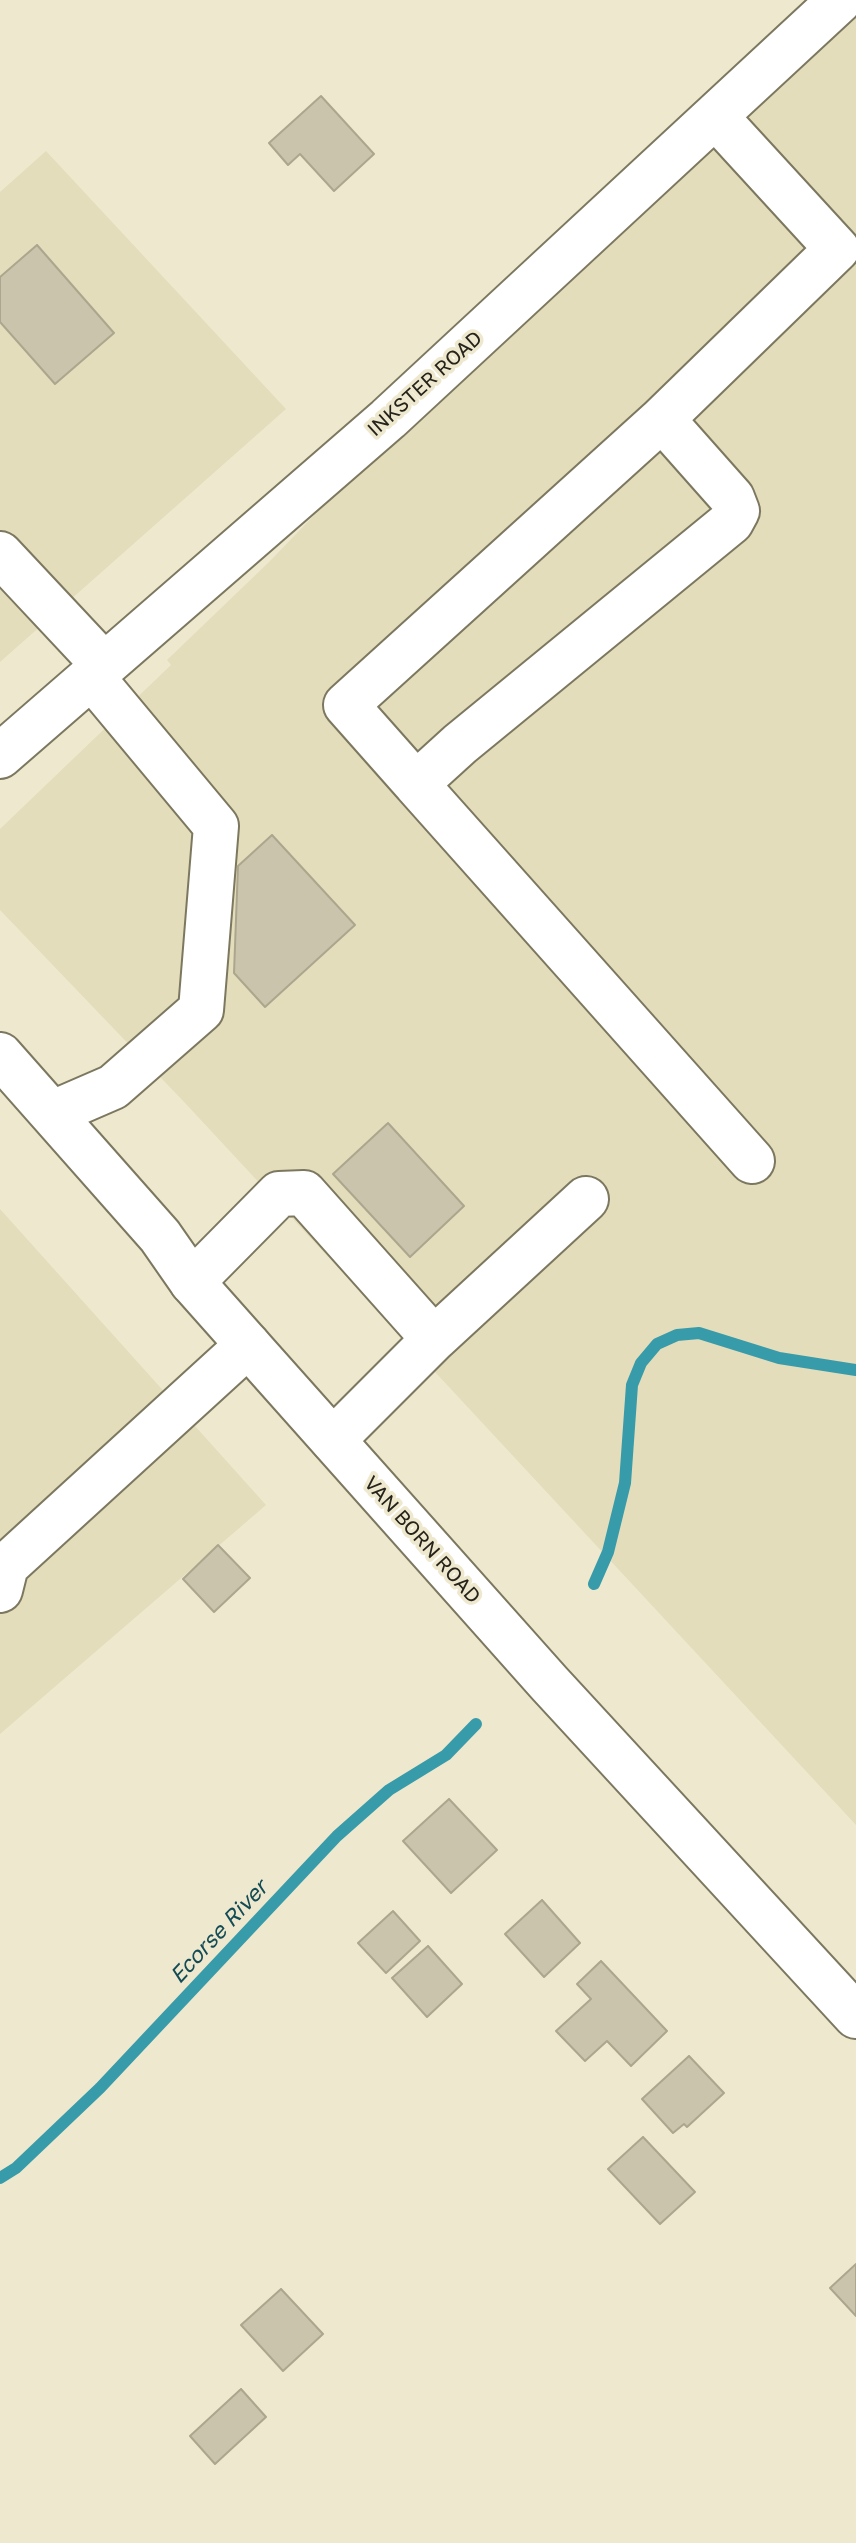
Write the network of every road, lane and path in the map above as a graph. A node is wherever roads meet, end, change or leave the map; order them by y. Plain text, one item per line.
1 (840, 0) edge
2 (715, 116) junction
3 (662, 419) junction
4 (6, 571) edge
5 (97, 670) junction
6 (0, 756) edge
7 (416, 784) junction
8 (0, 1055) edge
9 (53, 1113) junction
10 (752, 1161) dead end
11 (586, 1199) dead end
12 (192, 1282) junction
13 (434, 1339) junction
14 (248, 1345) junction
15 (333, 1440) junction
16 (0, 1590) edge
17 (856, 2016) edge

1 - 2 main road, INKSTER ROAD
2 - 3 main road
2 - 5 main road, INKSTER ROAD
3 - 7 main road
3 - 7 main road
4 - 5 main road
5 - 6 main road, INKSTER ROAD
5 - 9 main road
7 - 10 main road
8 - 9 main road, VAN BORN ROAD
9 - 12 main road, VAN BORN ROAD
11 - 13 main road
12 - 13 main road
12 - 14 main road, VAN BORN ROAD
13 - 15 main road
14 - 15 main road, VAN BORN ROAD
14 - 16 main road
15 - 17 main road, VAN BORN ROAD

